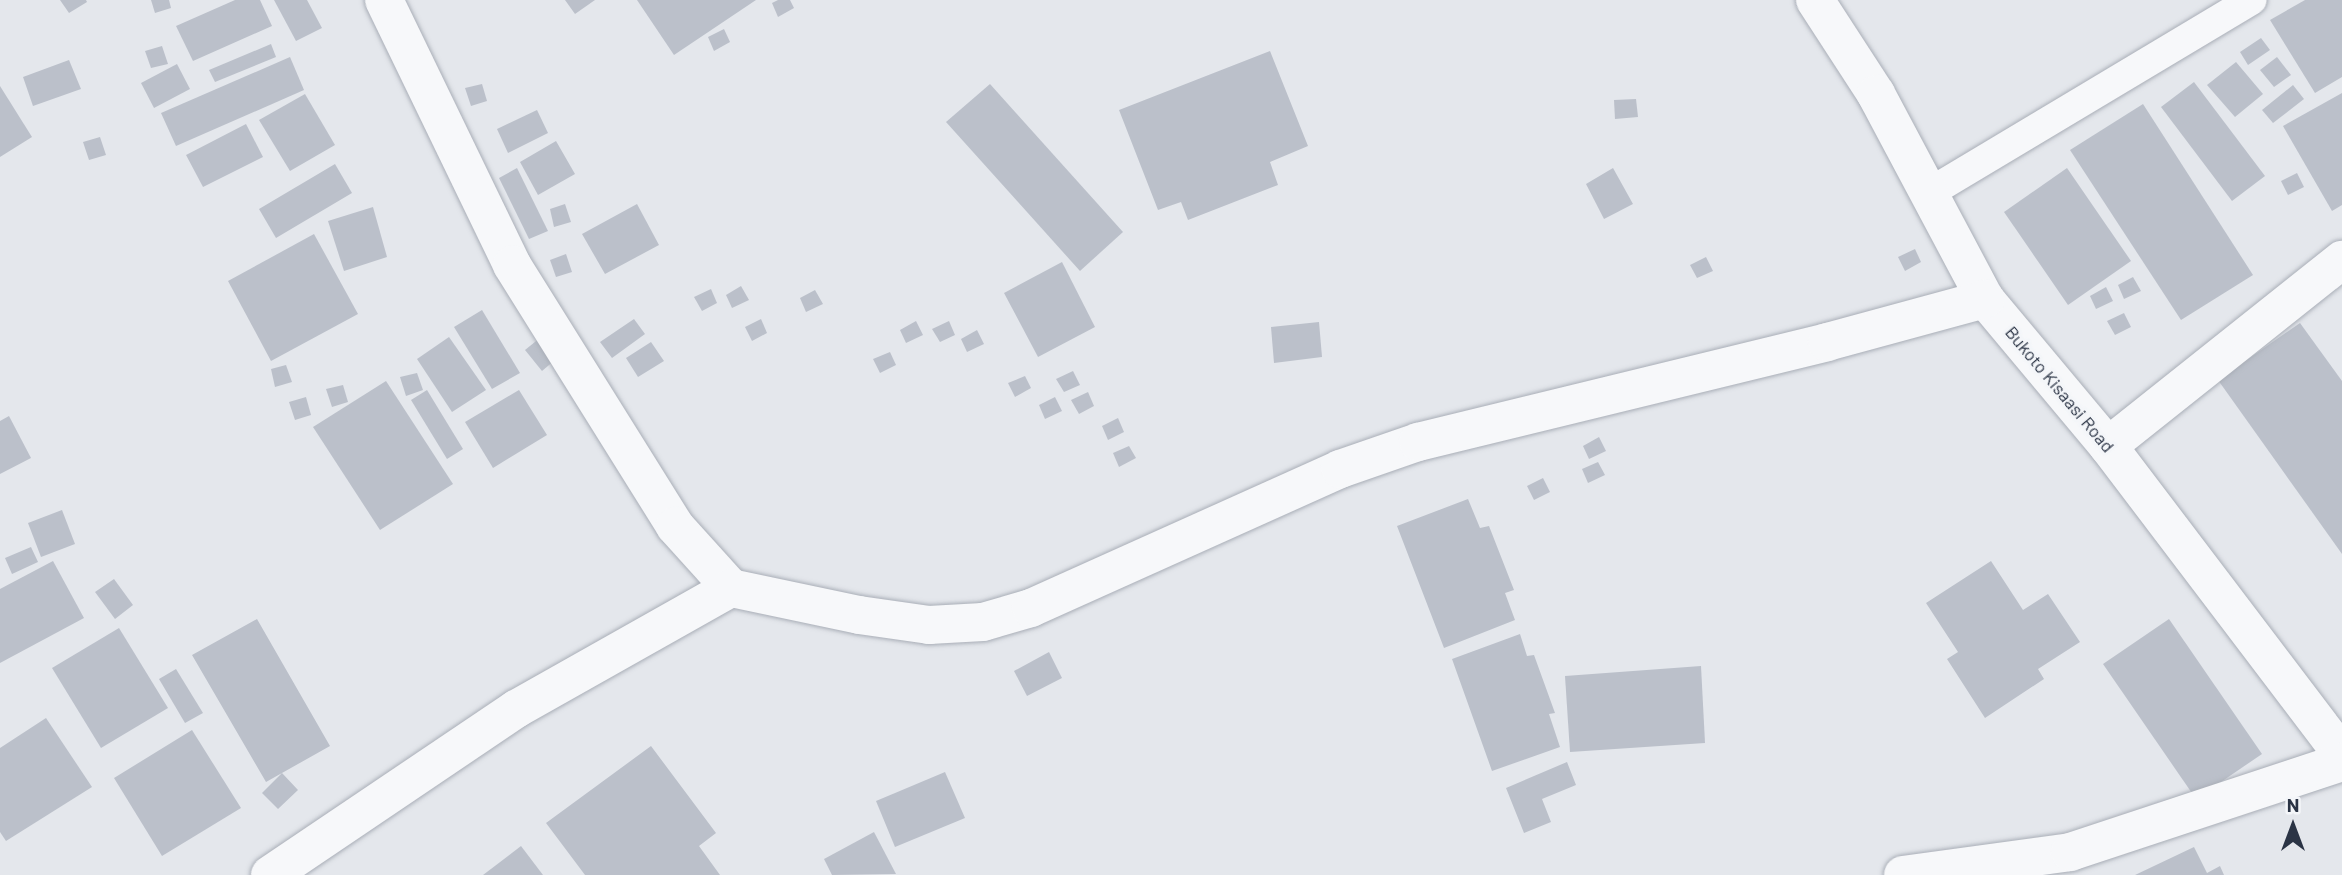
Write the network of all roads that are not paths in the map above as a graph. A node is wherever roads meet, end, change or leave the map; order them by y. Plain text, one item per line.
1 (384, 0) edge
2 (1815, 0) edge
3 (2252, 0) edge
4 (1929, 193) junction
5 (2342, 260) edge
6 (1985, 299) junction
7 (2108, 446) junction
8 (731, 588) junction
9 (2342, 754) edge
10 (2342, 762) edge
11 (283, 872) edge
12 (1903, 875) edge

1 - 8 street
2 - 4 street, Bukoto Kisaasi Road
3 - 4 lane
4 - 6 street, Bukoto Kisaasi Road
5 - 7 street
6 - 7 street, Bukoto Kisaasi Road
6 - 8 street
7 - 9 street, Bukoto Kisaasi Road
8 - 11 street
10 - 12 street

